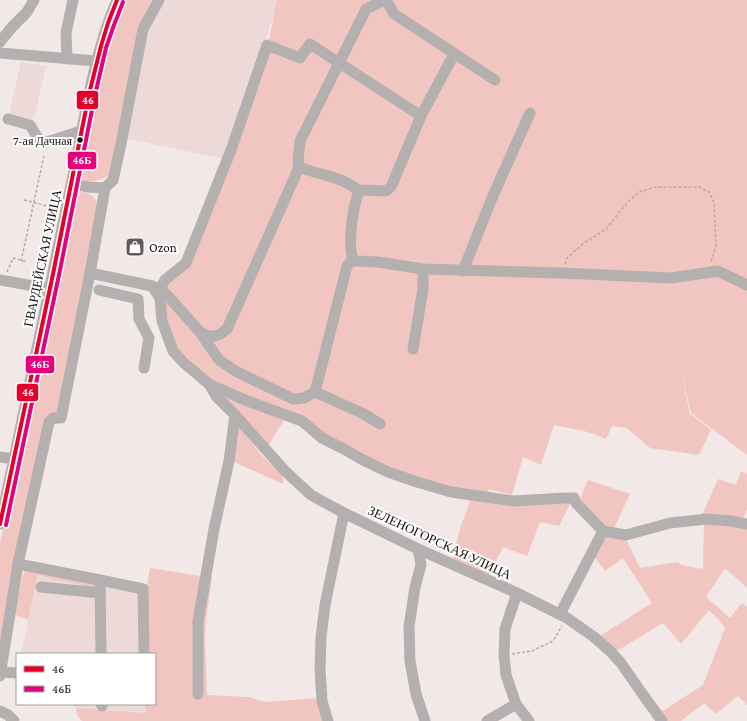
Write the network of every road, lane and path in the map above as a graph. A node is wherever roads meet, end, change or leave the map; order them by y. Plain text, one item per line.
1 (34, 0) edge
2 (73, 0) edge
3 (117, 0) edge
4 (159, 0) edge
5 (385, 0) edge
6 (0, 42) edge
7 (0, 53) edge
8 (454, 54) junction
9 (67, 59) junction
10 (96, 61) junction
11 (339, 63) junction
12 (495, 80) dead end
13 (530, 113) dead end
14 (421, 116) junction
15 (8, 119) dead end
16 (81, 131) junction
17 (44, 156) dead end
18 (299, 167) junction
19 (72, 184) junction
20 (105, 188) junction
21 (359, 192) junction
22 (24, 200) dead end
23 (35, 203) junction
24 (58, 209) dead end
25 (353, 259) junction
26 (22, 261) junction
27 (27, 262) dead end
28 (424, 269) junction
29 (463, 271) junction
30 (708, 272) junction
31 (90, 273) junction
32 (561, 273) junction
33 (3, 278) edge
34 (747, 285) edge
35 (156, 287) junction
36 (50, 289) junction
37 (99, 290) dead end
38 (200, 332) junction
39 (413, 349) dead end
40 (144, 368) dead end
41 (209, 384) junction
42 (315, 392) junction
43 (235, 415) junction
44 (380, 424) dead end
45 (0, 457) edge
46 (14, 460) junction
47 (344, 513) junction
48 (0, 524) edge
49 (747, 524) edge
50 (603, 531) junction
51 (418, 549) junction
52 (18, 564) junction
53 (100, 580) junction
54 (41, 587) dead end
55 (100, 593) junction
56 (517, 593) junction
57 (563, 616) junction
58 (101, 653) edge
59 (144, 653) edge
60 (504, 655) junction
61 (16, 673) edge
62 (0, 674) edge
63 (198, 694) dead end
64 (516, 704) junction
65 (0, 711) edge
66 (14, 721) edge
67 (328, 721) edge
68 (425, 721) edge
69 (487, 721) edge
70 (529, 721) edge
71 (662, 721) edge

1 - 6 street
2 - 9 street
3 - 10 street, ГВАРДЕЙСКАЯ УЛИЦА
4 - 20 street
5 - 8 street
5 - 11 street
7 - 9 street
8 - 12 street
8 - 14 street
9 - 10 street
10 - 16 street, ГВАРДЕЙСКАЯ УЛИЦА
11 - 14 street
11 - 18 street
11 - 35 street
13 - 29 street
14 - 21 street
15 - 16 street
16 - 19 street, ГВАРДЕЙСКАЯ УЛИЦА
17 - 23 path
18 - 21 street
18 - 38 street
19 - 20 street
19 - 36 street, ГВАРДЕЙСКАЯ УЛИЦА
20 - 31 street
21 - 25 street
22 - 23 path
23 - 24 path
23 - 26 path
25 - 28 street
25 - 42 street
26 - 27 path
26 - 33 path
28 - 29 street
28 - 39 street
29 - 32 street
30 - 32 street
30 - 32 path
30 - 34 street
31 - 35 street
31 - 52 street
33 - 36 street
35 - 38 street
35 - 41 street
36 - 46 street, ГВАРДЕЙСКАЯ УЛИЦА
37 - 40 street
38 - 42 street
41 - 43 street, ЗЕЛЕНОГОРСКАЯ УЛИЦА
41 - 50 street
42 - 44 street
43 - 47 street, ЗЕЛЕНОГОРСКАЯ УЛИЦА
43 - 63 street
45 - 46 street
46 - 48 street, ГВАРДЕЙСКАЯ УЛИЦА
47 - 51 street, ЗЕЛЕНОГОРСКАЯ УЛИЦА
47 - 67 street
49 - 50 street
50 - 57 street
51 - 56 street, ЗЕЛЕНОГОРСКАЯ УЛИЦА
51 - 68 street
52 - 53 street
52 - 62 street
53 - 55 street
53 - 59 street
54 - 55 street
55 - 58 street
56 - 57 street, ЗЕЛЕНОГОРСКАЯ УЛИЦА
56 - 60 street
57 - 60 path
57 - 71 street, ЗЕЛЕНОГОРСКАЯ УЛИЦА
60 - 64 street
61 - 62 street
64 - 69 street
64 - 70 street
65 - 66 street

